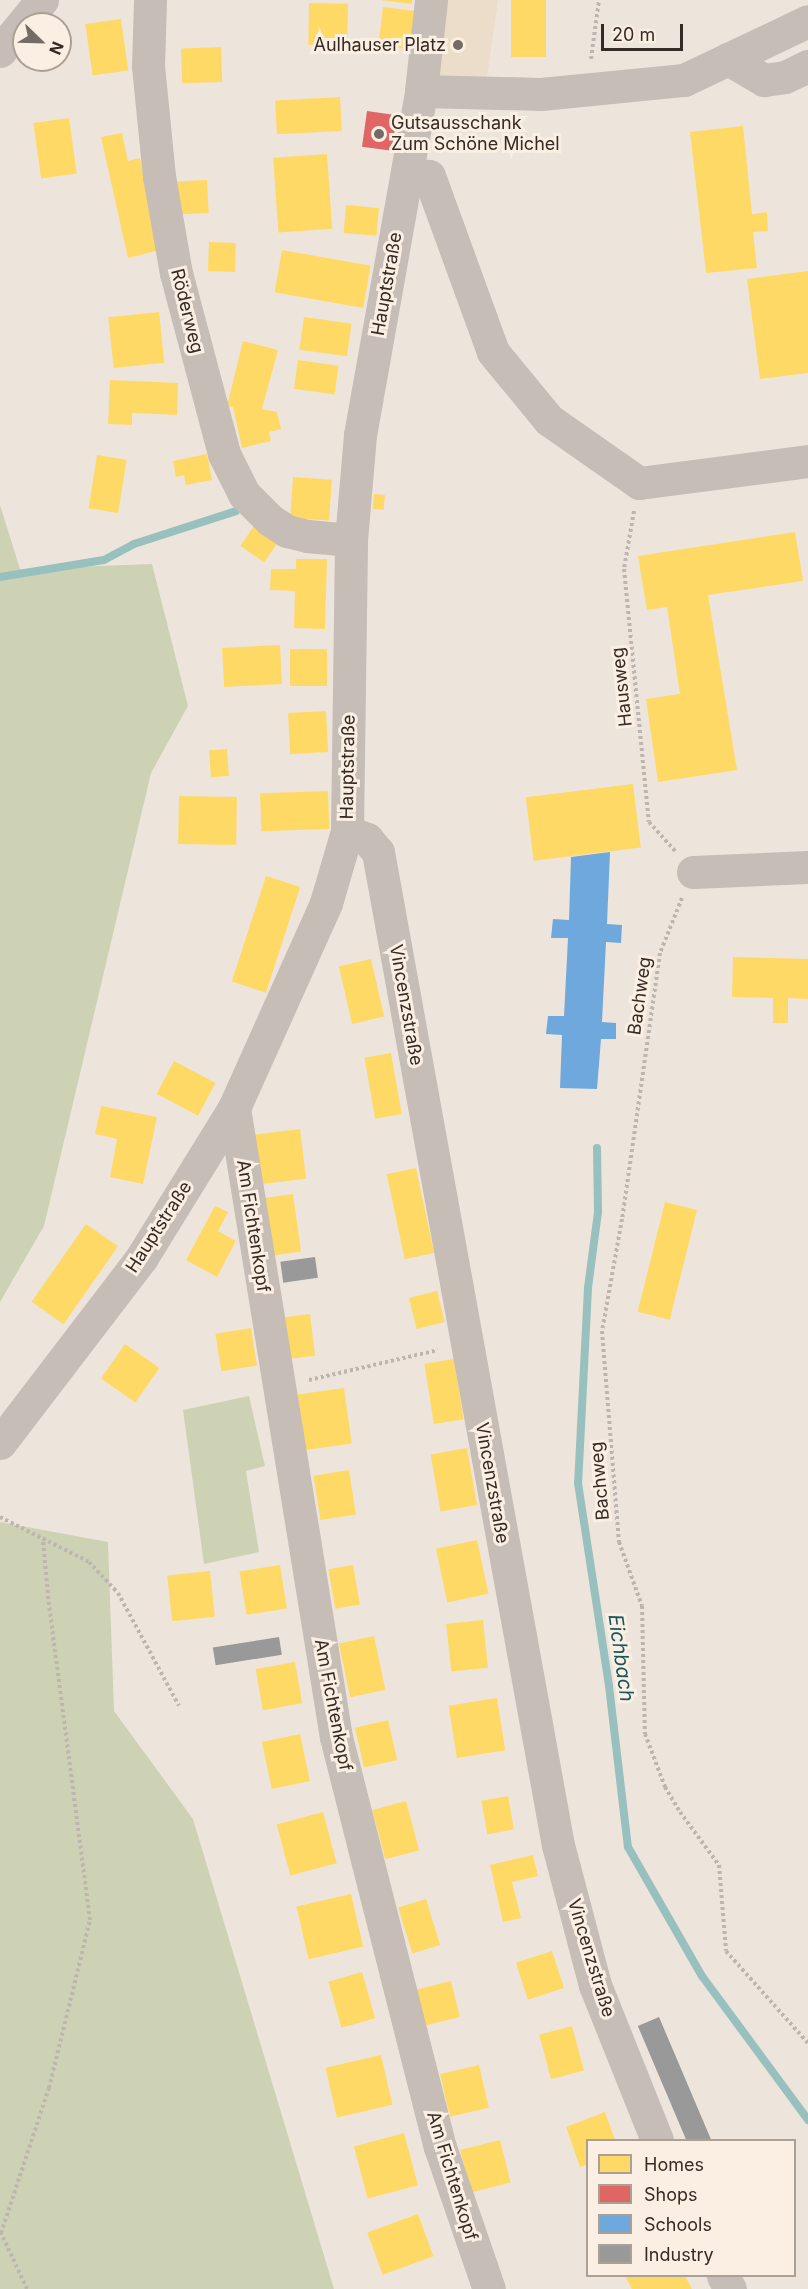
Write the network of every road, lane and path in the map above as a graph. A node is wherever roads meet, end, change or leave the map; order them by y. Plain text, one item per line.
1 (42, 0) edge
2 (150, 0) edge
3 (431, 0) edge
4 (599, 0) edge
5 (808, 21) edge
6 (0, 51) edge
7 (728, 59) junction
8 (808, 66) edge
9 (586, 89) junction
10 (420, 91) junction
11 (407, 173) junction
12 (808, 461) edge
13 (639, 483) junction
14 (351, 540) junction
15 (347, 831) junction
16 (808, 867) edge
17 (693, 872) junction
18 (234, 1108) junction
19 (468, 1342) junction
20 (280, 1387) junction
21 (0, 1443) edge
22 (0, 1517) edge
23 (43, 1540) junction
24 (178, 1706) dead end
25 (808, 2043) edge
26 (657, 2139) edge
27 (27, 2289) edge
28 (489, 2289) edge

1 - 6 street
2 - 14 street, Röderweg
3 - 10 street, Hauptstraße
4 - 9 path
5 - 7 street
7 - 8 street
7 - 9 street
9 - 10 street
10 - 11 street, Hauptstraße
11 - 13 street
11 - 14 street, Hauptstraße
12 - 13 street
13 - 17 path, Hausweg
14 - 15 street, Hauptstraße
15 - 18 street, Hauptstraße
15 - 19 street, Vincenzstraße
16 - 17 street
17 - 25 path, Bachweg
18 - 20 street, Am Fichtenkopf
18 - 21 street, Hauptstraße
19 - 20 path
19 - 26 street, Vincenzstraße
20 - 28 street, Am Fichtenkopf
22 - 23 path
23 - 24 path
23 - 27 path

